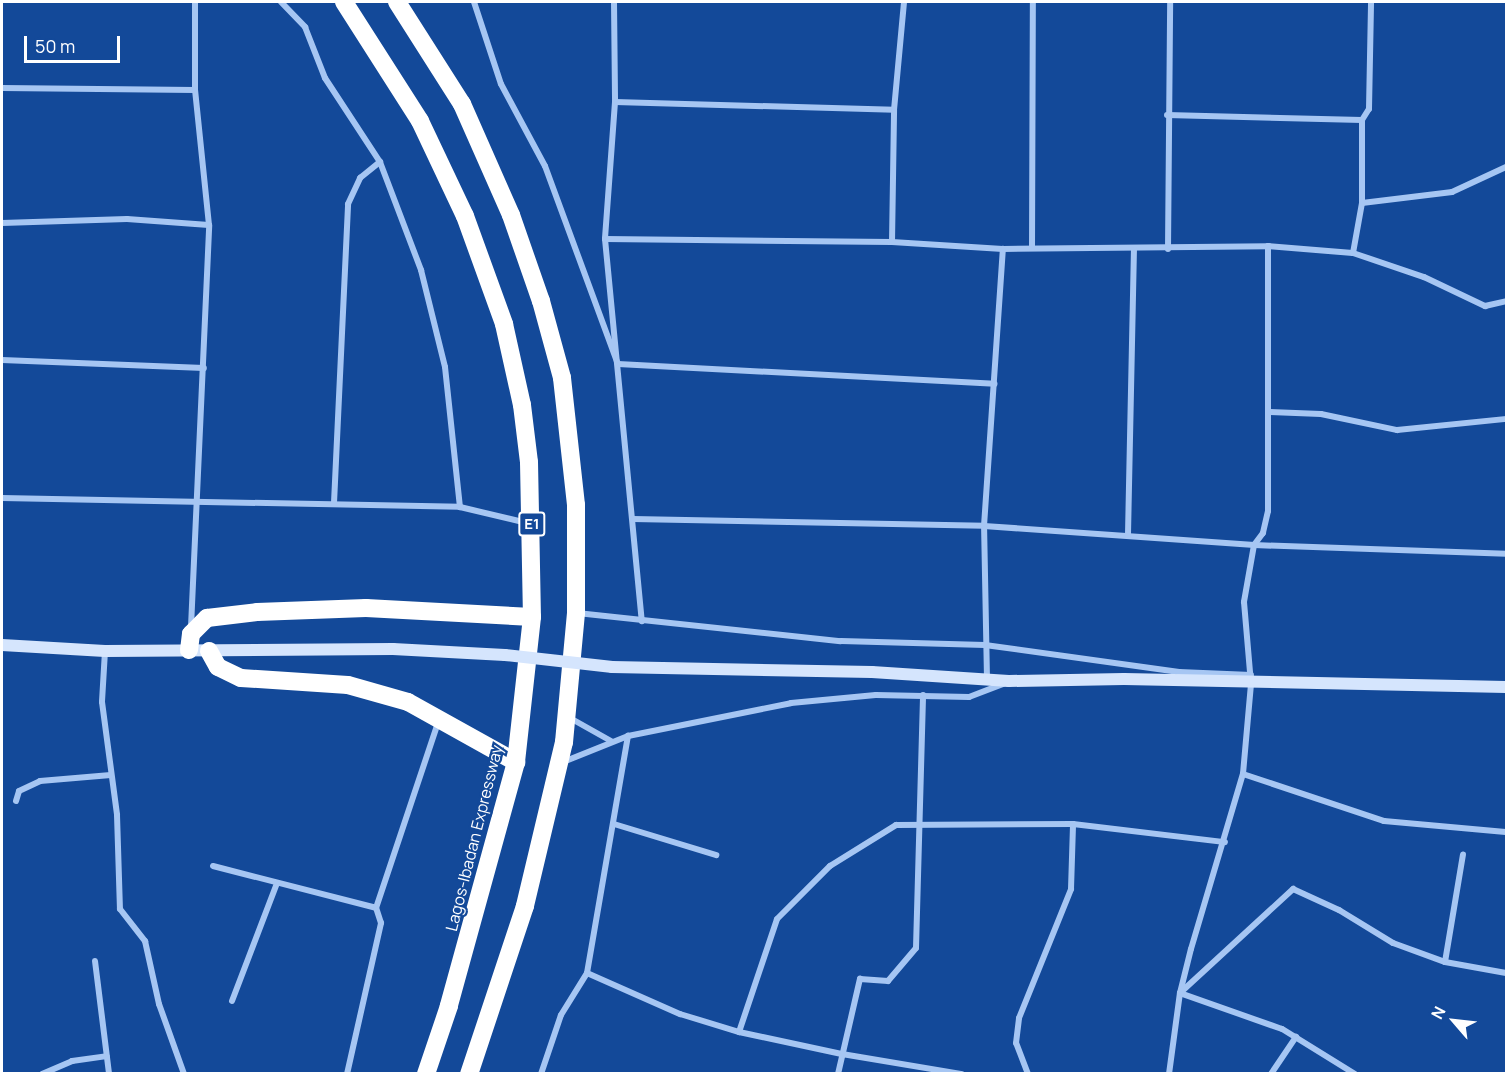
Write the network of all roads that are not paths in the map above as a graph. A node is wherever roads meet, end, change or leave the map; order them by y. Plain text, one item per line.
1 (195, 2) edge
2 (281, 2) edge
3 (344, 2) edge
4 (397, 2) edge
5 (474, 2) edge
6 (614, 2) edge
7 (904, 2) edge
8 (1033, 2) edge
9 (1170, 2) edge
10 (1371, 2) edge
11 (2, 88) edge
12 (195, 90) junction
13 (615, 102) junction
14 (894, 110) junction
15 (1167, 115) junction
16 (1362, 120) junction
17 (380, 162) junction
18 (1506, 167) edge
19 (1362, 203) junction
20 (2, 223) edge
21 (209, 225) junction
22 (605, 239) junction
23 (892, 243) junction
24 (1268, 246) junction
25 (1032, 248) junction
26 (1003, 249) junction
27 (1168, 249) junction
28 (1134, 250) junction
29 (1353, 253) junction
30 (1506, 301) edge
31 (2, 360) edge
32 (618, 364) junction
33 (204, 368) junction
34 (994, 384) junction
35 (1270, 412) junction
36 (1506, 418) edge
37 (2, 498) edge
38 (195, 501) junction
39 (334, 503) junction
40 (460, 507) junction
41 (633, 519) junction
42 (532, 524) junction
43 (984, 526) junction
44 (1128, 534) junction
45 (1254, 545) junction
46 (1506, 554) edge
47 (576, 612) junction
48 (532, 616) junction
49 (642, 621) junction
50 (190, 642) junction
51 (2, 645) edge
52 (985, 645) junction
53 (105, 651) junction
54 (209, 651) junction
55 (1251, 679) junction
56 (987, 680) junction
57 (1009, 681) junction
58 (1506, 687) edge
59 (923, 695) junction
60 (565, 715) junction
61 (439, 719) junction
62 (628, 736) junction
63 (611, 741) junction
64 (516, 762) junction
65 (558, 764) junction
66 (1243, 774) junction
67 (111, 775) junction
68 (16, 801) dead end
69 (921, 823) junction
70 (614, 824) junction
71 (1073, 824) junction
72 (1506, 832) edge
73 (1225, 842) junction
74 (1463, 854) dead end
75 (716, 855) dead end
76 (213, 866) dead end
77 (277, 883) junction
78 (376, 908) junction
79 (95, 961) dead end
80 (1445, 962) junction
81 (1506, 973) edge
82 (587, 974) junction
83 (1180, 993) junction
84 (232, 1001) dead end
85 (739, 1032) junction
86 (1296, 1037) junction
87 (842, 1054) junction
88 (107, 1056) junction
89 (42, 1074) edge
90 (109, 1074) edge
91 (184, 1074) edge
92 (347, 1074) edge
93 (426, 1074) edge
94 (469, 1074) edge
95 (541, 1074) edge
96 (838, 1074) edge
97 (962, 1074) edge
98 (1028, 1074) edge
99 (1169, 1074) edge
100 (1271, 1074) edge
101 (1355, 1074) edge

1 - 12 street
2 - 17 street
3 - 42 highway, Lagos-Ibadan Expressway / E1
4 - 47 highway
5 - 32 street
6 - 13 street
7 - 14 street
8 - 25 street
9 - 15 street
10 - 16 street
11 - 12 street
12 - 21 street
13 - 14 street
13 - 22 street
14 - 23 street
15 - 16 street
15 - 27 street
16 - 19 street
17 - 39 street
17 - 40 street
18 - 19 street
19 - 29 street
20 - 21 street
21 - 33 street
22 - 23 street
22 - 32 street
23 - 26 street
24 - 27 street
24 - 29 street
24 - 35 street
25 - 26 street
25 - 28 street
26 - 34 street
27 - 28 street
28 - 44 street
29 - 30 street
31 - 33 street
32 - 34 street
32 - 41 street
33 - 38 street
34 - 43 street
35 - 36 street
35 - 45 street
37 - 38 street
38 - 39 street
38 - 50 street
39 - 40 street
40 - 42 street
41 - 43 street
41 - 49 street
42 - 48 highway, Lagos-Ibadan Expressway / E1
43 - 44 street
43 - 52 street
44 - 45 street
45 - 46 street
45 - 55 street
47 - 49 street
47 - 60 highway
48 - 50 highway
48 - 64 highway, Lagos-Ibadan Expressway / E1
49 - 52 street
50 - 53 main road
50 - 54 main road
51 - 53 main road
52 - 55 street
52 - 56 street
53 - 67 street
54 - 56 main road, bridge
54 - 61 highway
55 - 57 main road
55 - 58 main road
55 - 66 street
56 - 57 main road
57 - 59 street
59 - 62 street
59 - 69 street
60 - 63 street
60 - 65 highway
61 - 64 highway
61 - 78 street
62 - 63 street
62 - 70 street
63 - 65 street
64 - 93 highway, Lagos-Ibadan Expressway / E1
65 - 94 highway
66 - 72 street
66 - 73 street
67 - 68 street
67 - 91 street
69 - 71 street
69 - 85 street
69 - 87 street
70 - 75 street
70 - 82 street
71 - 73 street
71 - 98 street
73 - 83 street
74 - 80 street
76 - 77 street
77 - 78 street
77 - 84 street
78 - 92 street
79 - 88 street
80 - 81 street
80 - 83 street
82 - 85 street
82 - 95 street
83 - 86 street
83 - 99 street
85 - 87 street
86 - 100 street
86 - 101 street
87 - 96 street
87 - 97 street
88 - 89 street
88 - 90 street

